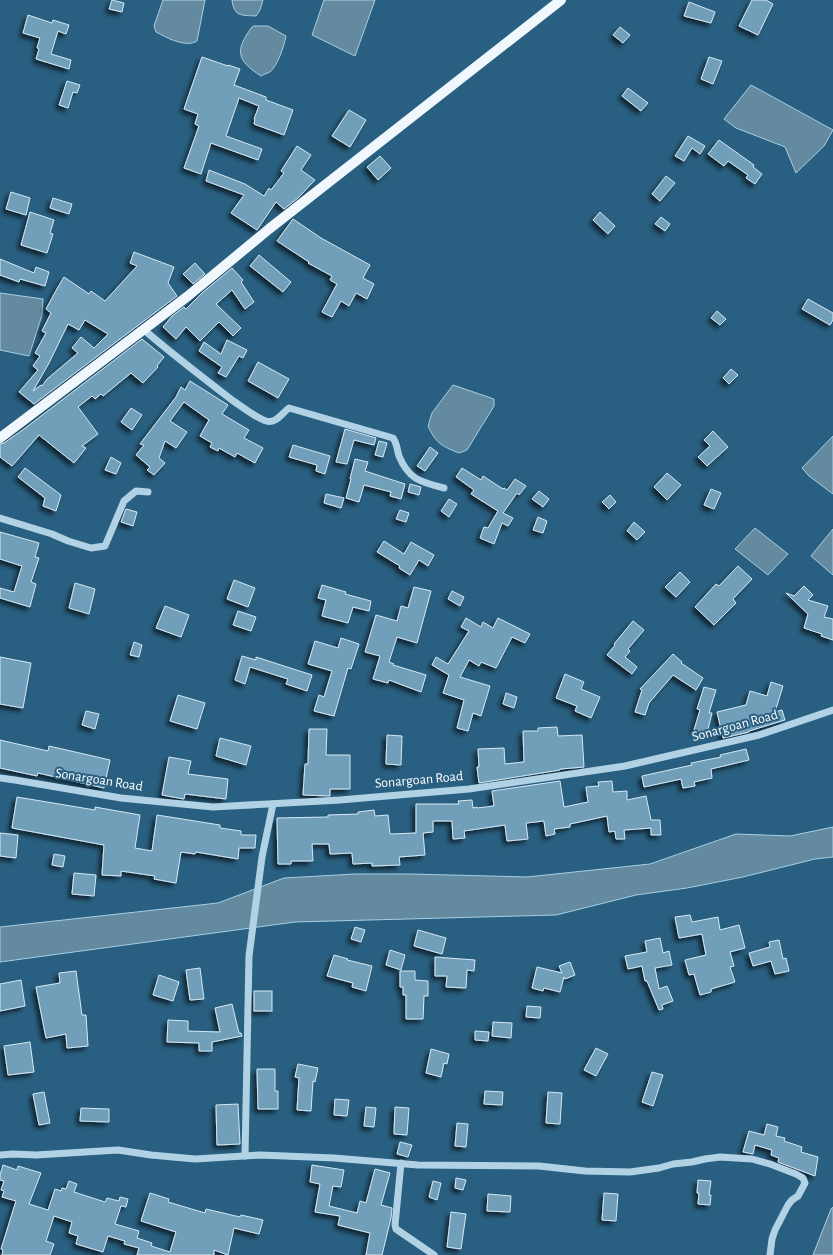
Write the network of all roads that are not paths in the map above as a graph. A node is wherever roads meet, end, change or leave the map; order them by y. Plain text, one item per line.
1 (561, 0) edge
2 (143, 329) junction
3 (0, 438) edge
4 (444, 488) dead end
5 (148, 492) dead end
6 (0, 518) edge
7 (833, 710) edge
8 (0, 778) edge
9 (273, 804) junction
10 (0, 1155) edge
11 (245, 1156) junction
12 (401, 1163) junction
13 (434, 1255) edge
14 (770, 1255) edge

1 - 2 main road
2 - 3 main road
2 - 4 street
5 - 6 street
7 - 9 street, Sonargoan Road
8 - 9 street, Sonargoan Road
9 - 11 street
10 - 11 street
11 - 12 street
12 - 13 street
12 - 14 street

